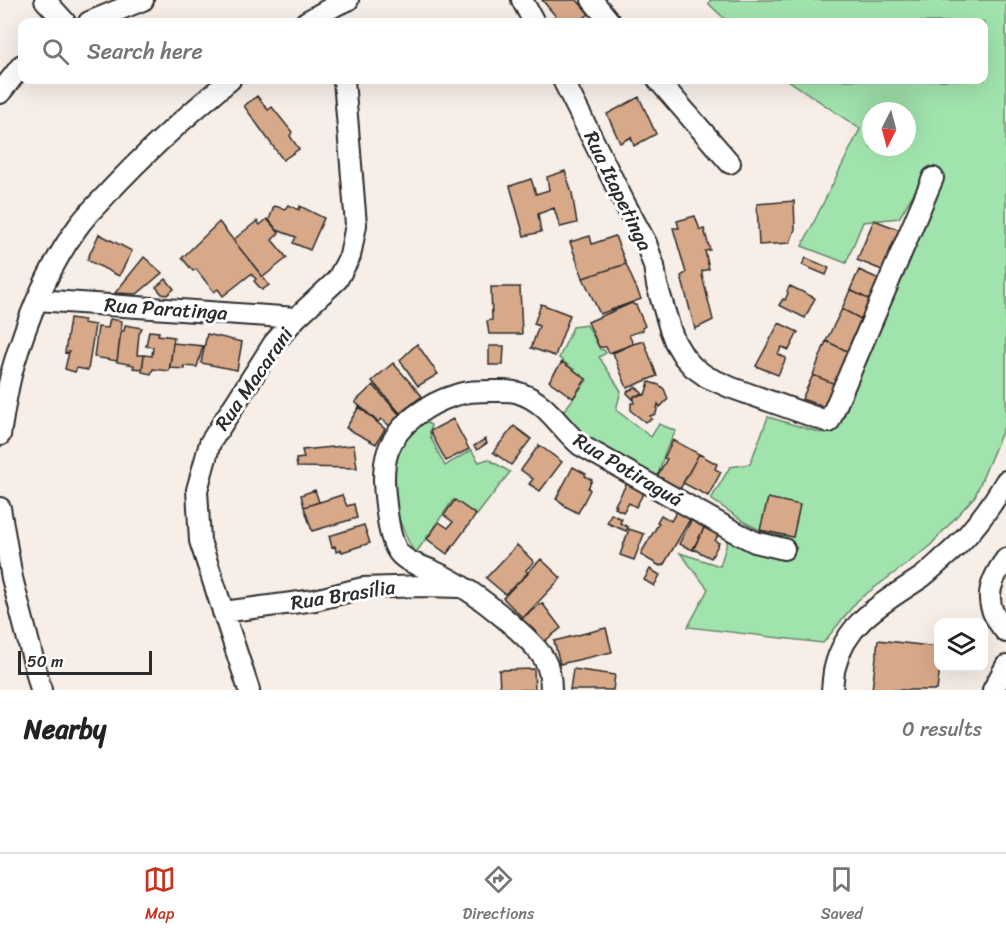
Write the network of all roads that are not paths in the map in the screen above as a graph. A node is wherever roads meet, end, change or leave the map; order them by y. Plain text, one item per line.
1 (45, 0) edge
2 (143, 0) edge
3 (522, 0) edge
4 (592, 0) edge
5 (342, 9) edge
6 (61, 18) edge
7 (99, 18) edge
8 (317, 18) edge
9 (532, 18) edge
10 (607, 18) edge
11 (18, 70) edge
12 (225, 84) edge
13 (344, 84) edge
14 (565, 84) edge
15 (661, 84) edge
16 (0, 93) edge
17 (730, 163) dead end
18 (933, 178) dead end
19 (37, 300) junction
20 (296, 318) junction
21 (0, 435) edge
22 (1006, 481) edge
23 (0, 508) edge
24 (784, 549) dead end
25 (1006, 559) edge
26 (463, 587) junction
27 (223, 612) junction
28 (1006, 632) edge
29 (1006, 666) edge
30 (41, 690) edge
31 (249, 690) edge
32 (551, 690) edge
33 (832, 690) edge
34 (993, 690) edge

1 - 6 street
2 - 7 street
3 - 9 street
4 - 10 street
5 - 8 street
11 - 16 street
12 - 19 street
13 - 20 street, Rua Macarani
14 - 18 street, Rua Itapetinga
15 - 17 street
19 - 20 street, Rua Paratinga
19 - 21 street
20 - 27 street, Rua Macarani
22 - 33 street
23 - 30 street
24 - 26 street, Rua Potiraguá
25 - 28 street
26 - 27 street, Rua Brasília
26 - 32 street, Rua Potiraguá
27 - 31 street, Rua Macarani
29 - 34 street

